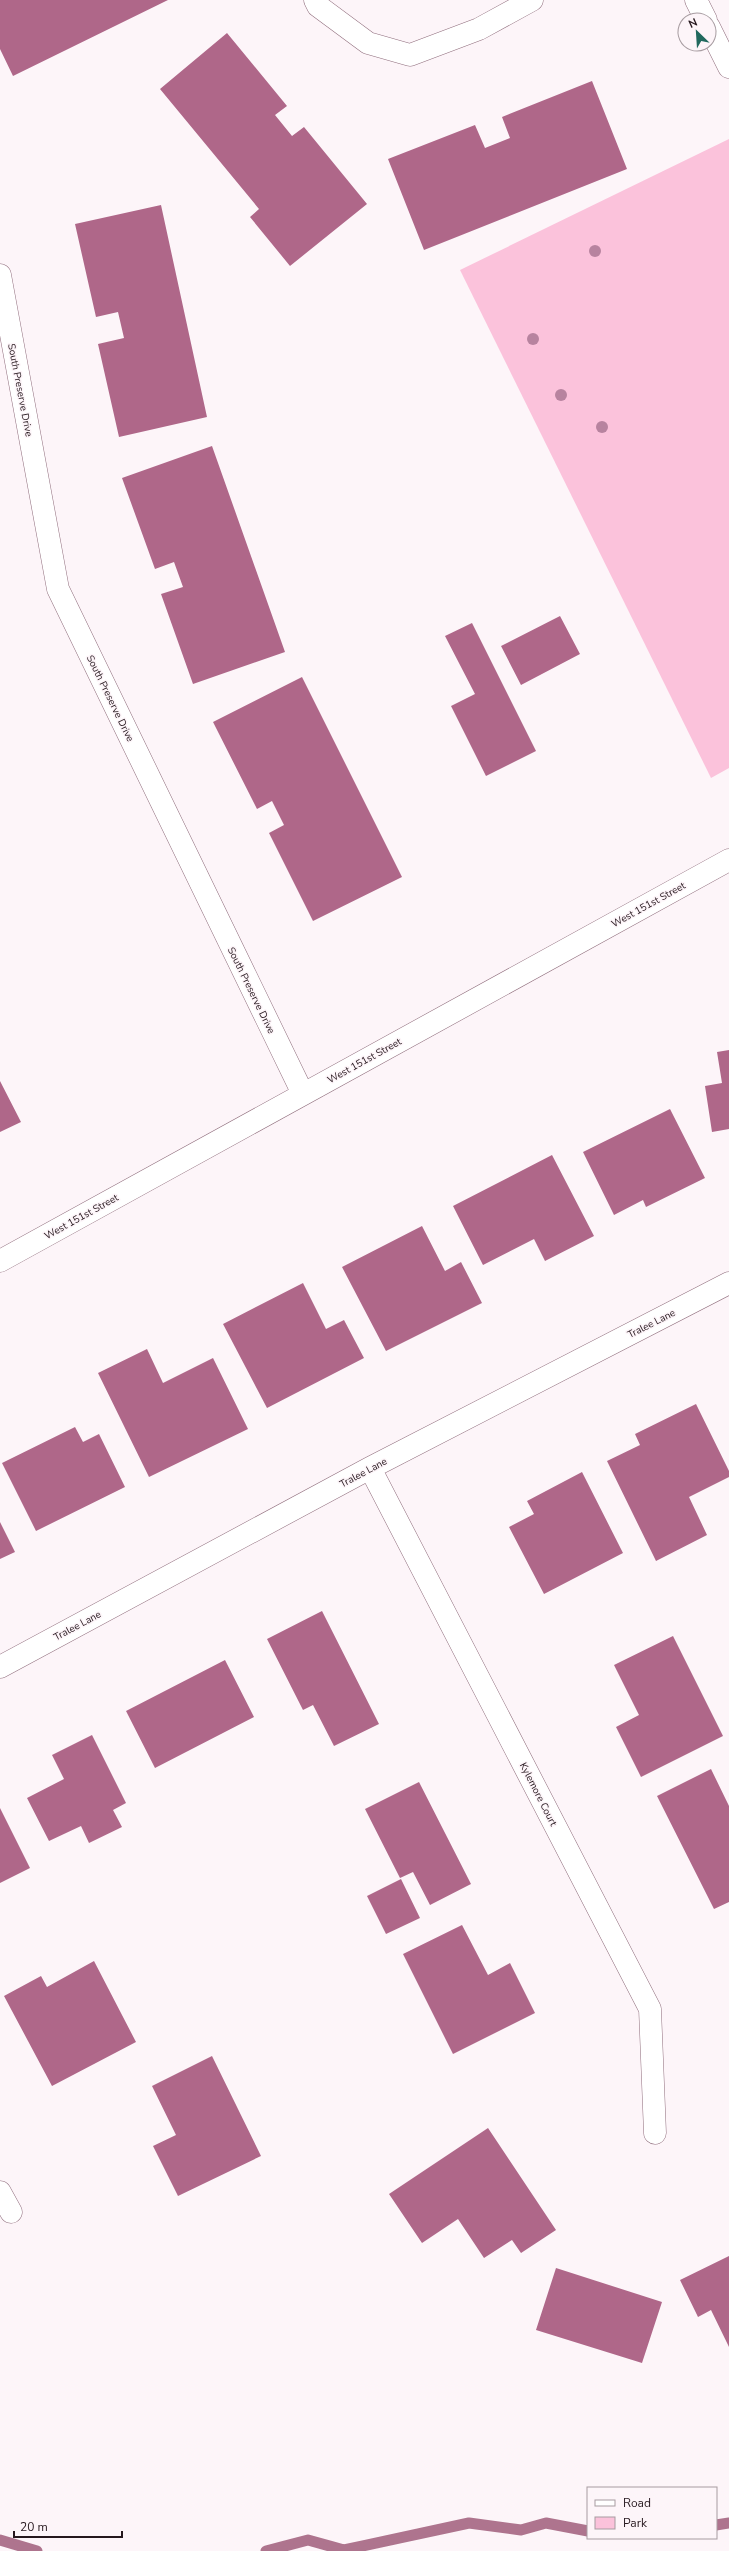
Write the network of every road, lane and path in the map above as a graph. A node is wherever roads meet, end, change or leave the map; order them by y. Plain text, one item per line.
1 (315, 0) edge
2 (532, 0) edge
3 (696, 0) edge
4 (702, 12) edge
5 (717, 42) edge
6 (729, 67) edge
7 (0, 275) edge
8 (729, 860) edge
9 (303, 1094) junction
10 (0, 1261) edge
11 (729, 1283) edge
12 (370, 1468) junction
13 (0, 1667) edge
14 (655, 2133) dead end
15 (0, 2192) edge
16 (11, 2212) dead end

1 - 2 street
3 - 4 street
5 - 6 street
7 - 9 street, South Preserve Drive
8 - 9 street, West 151st Street
9 - 10 street, West 151st Street
11 - 12 street, Tralee Lane
12 - 13 street, Tralee Lane
12 - 14 street, Kylemore Court
15 - 16 street

